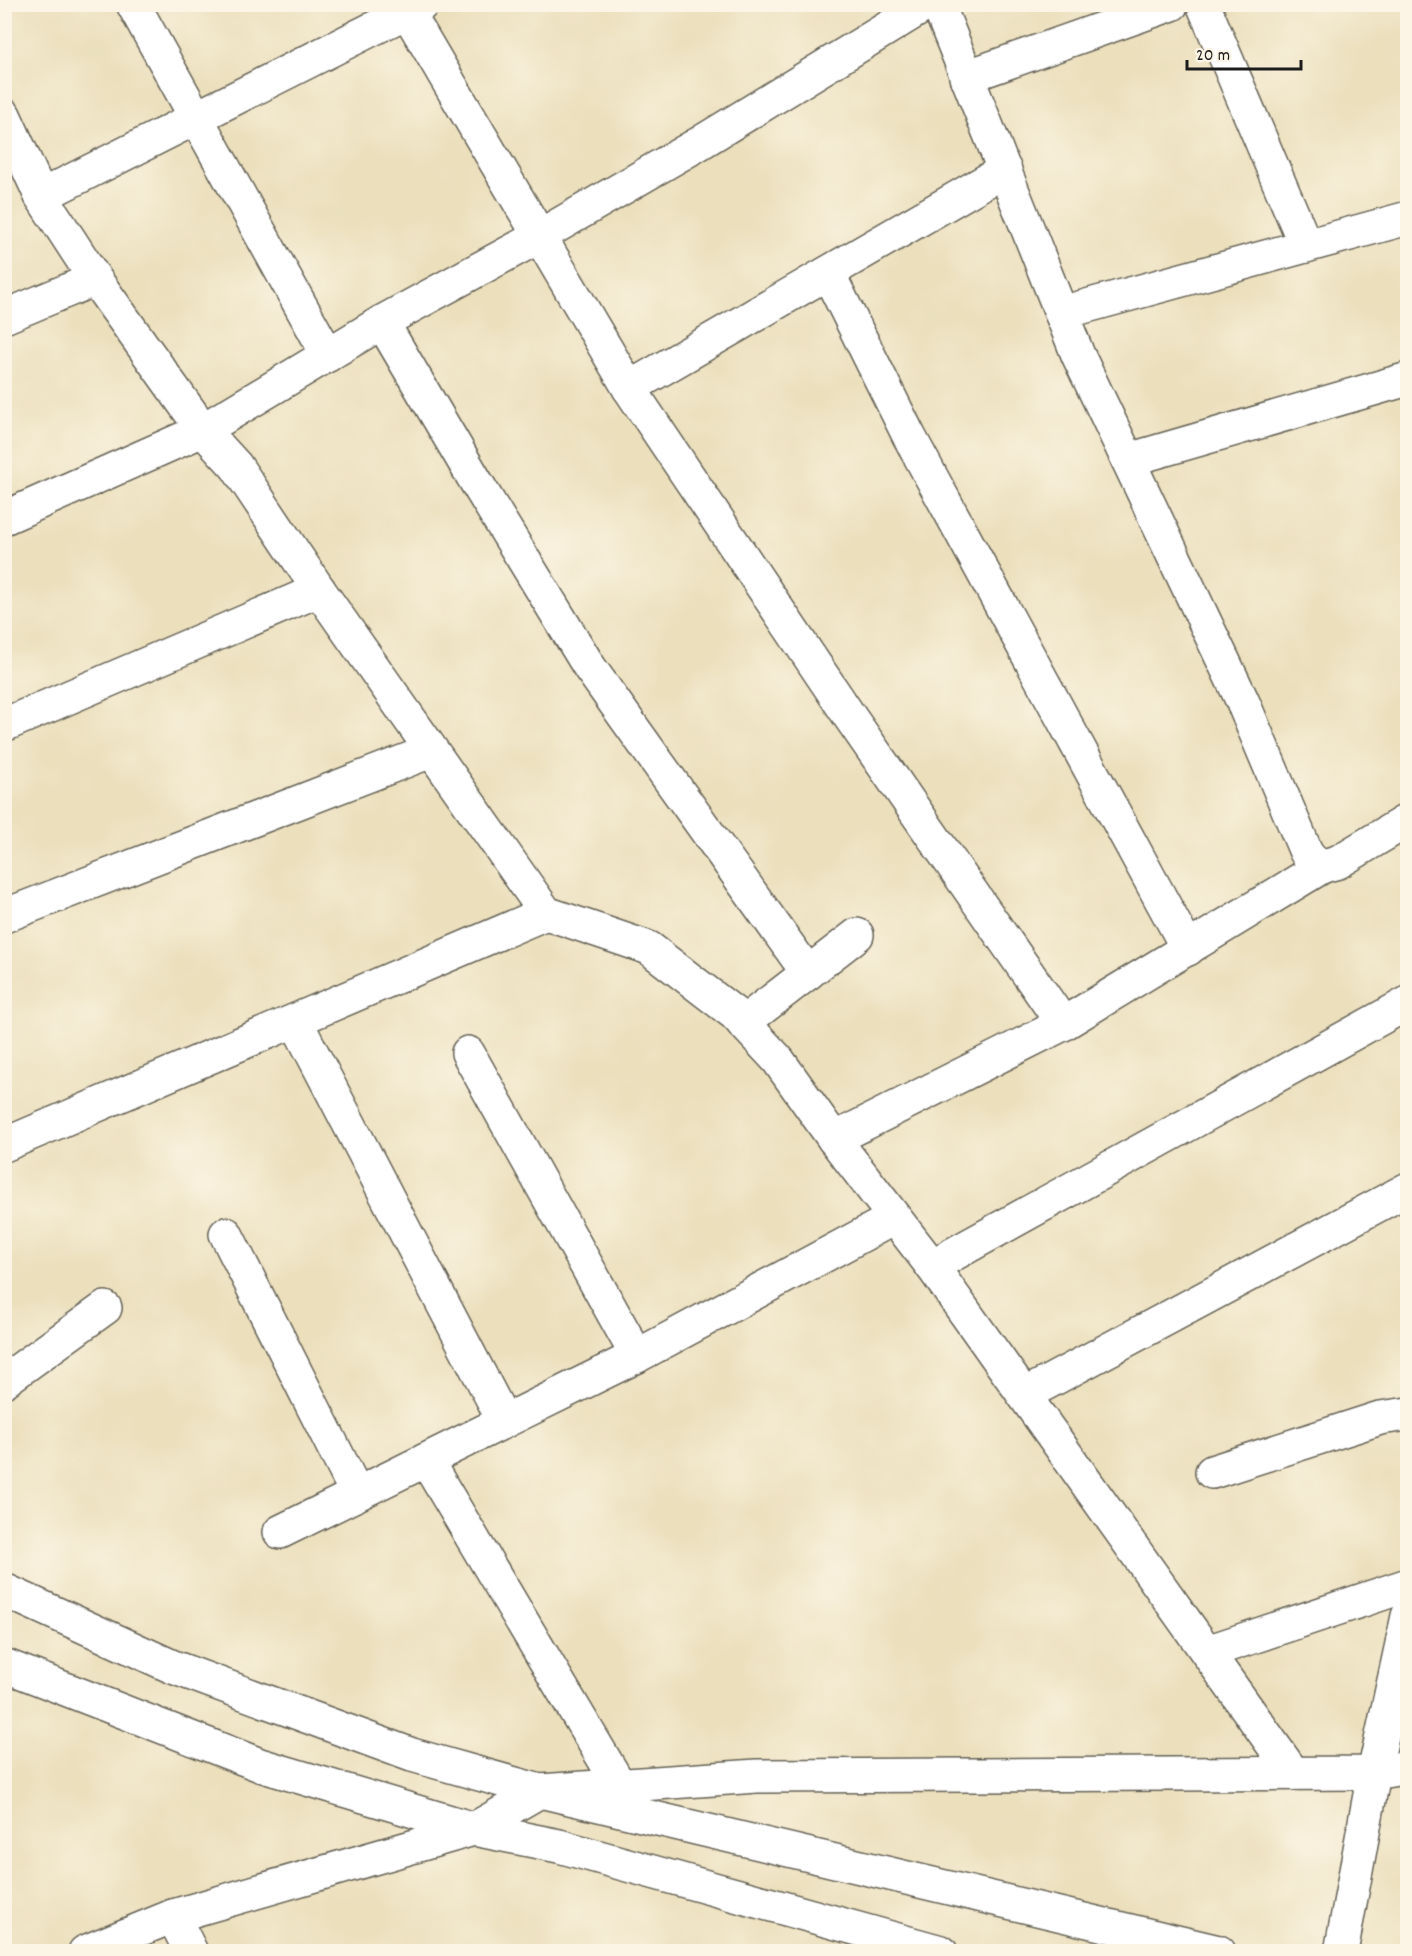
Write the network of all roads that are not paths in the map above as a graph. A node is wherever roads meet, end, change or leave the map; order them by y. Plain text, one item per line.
1 (133, 4) edge
2 (927, 4) edge
3 (938, 4) edge
4 (1172, 4) edge
5 (1203, 4) edge
6 (415, 9) edge
7 (966, 77) junction
8 (4, 115) edge
9 (196, 119) junction
10 (1005, 170) junction
11 (41, 196) junction
12 (1407, 218) edge
13 (538, 237) junction
14 (1306, 246) junction
15 (828, 273) junction
16 (95, 279) junction
17 (1061, 313) junction
18 (4, 317) edge
19 (382, 322) junction
20 (328, 355) junction
21 (1407, 379) edge
22 (629, 388) junction
23 (203, 430) junction
24 (1128, 460) junction
25 (4, 518) edge
26 (319, 590) junction
27 (4, 725) edge
28 (431, 751) junction
29 (1407, 820) edge
30 (1323, 866) junction
31 (546, 913) junction
32 (4, 916) edge
33 (857, 935) dead end
34 (1188, 949) junction
35 (808, 973) junction
36 (1407, 1003) edge
37 (296, 1022) junction
38 (743, 1023) junction
39 (1064, 1024) junction
40 (468, 1053) dead end
41 (834, 1139) junction
42 (4, 1145) edge
43 (1407, 1189) edge
44 (894, 1218) junction
45 (225, 1234) dead end
46 (932, 1266) junction
47 (105, 1308) dead end
48 (637, 1356) junction
49 (4, 1381) edge
50 (1023, 1395) junction
51 (1407, 1414) edge
52 (504, 1421) junction
53 (426, 1460) junction
54 (1212, 1472) dead end
55 (357, 1494) junction
56 (280, 1532) dead end
57 (1407, 1585) edge
58 (4, 1590) edge
59 (1407, 1616) edge
60 (1207, 1652) junction
61 (4, 1665) edge
62 (1407, 1767) edge
63 (1293, 1773) junction
64 (1374, 1773) junction
65 (620, 1786) junction
66 (533, 1794) junction
67 (483, 1823) junction
68 (173, 1916) junction
69 (86, 1952) edge
70 (191, 1952) edge
71 (941, 1952) edge
72 (1219, 1952) edge
73 (1341, 1952) edge

1 - 9 street
2 - 13 street
3 - 7 street
4 - 7 street
5 - 14 street
6 - 9 street
6 - 13 street
7 - 10 street
8 - 11 street
9 - 11 street
9 - 20 street
10 - 15 street
10 - 17 street
11 - 16 street
12 - 14 street
13 - 19 street
13 - 22 street
14 - 17 street
15 - 22 street
15 - 34 street
16 - 18 street
16 - 23 street
17 - 24 street
19 - 20 street
19 - 35 street
20 - 23 street
21 - 24 street
22 - 39 street
23 - 25 street
23 - 26 street
24 - 30 street
26 - 27 street
26 - 28 street
28 - 31 street
28 - 32 street
29 - 30 street
30 - 34 street
31 - 37 street
31 - 38 street
33 - 35 street
34 - 39 street
35 - 38 street
36 - 46 street
37 - 42 street
37 - 52 street
38 - 41 street
39 - 41 street
40 - 48 street
41 - 44 street
43 - 50 street
44 - 46 street
44 - 48 street
45 - 55 street
46 - 50 street
47 - 49 street
48 - 52 street
50 - 60 street
51 - 54 street
52 - 53 street
53 - 55 street
53 - 65 street
55 - 56 street
57 - 60 street
58 - 66 street
59 - 64 street
60 - 63 street
61 - 67 street
62 - 64 street
63 - 64 street
63 - 65 street
64 - 73 street
65 - 66 street
66 - 67 street
66 - 72 street
67 - 68 street
67 - 71 street
68 - 69 street
68 - 70 street

